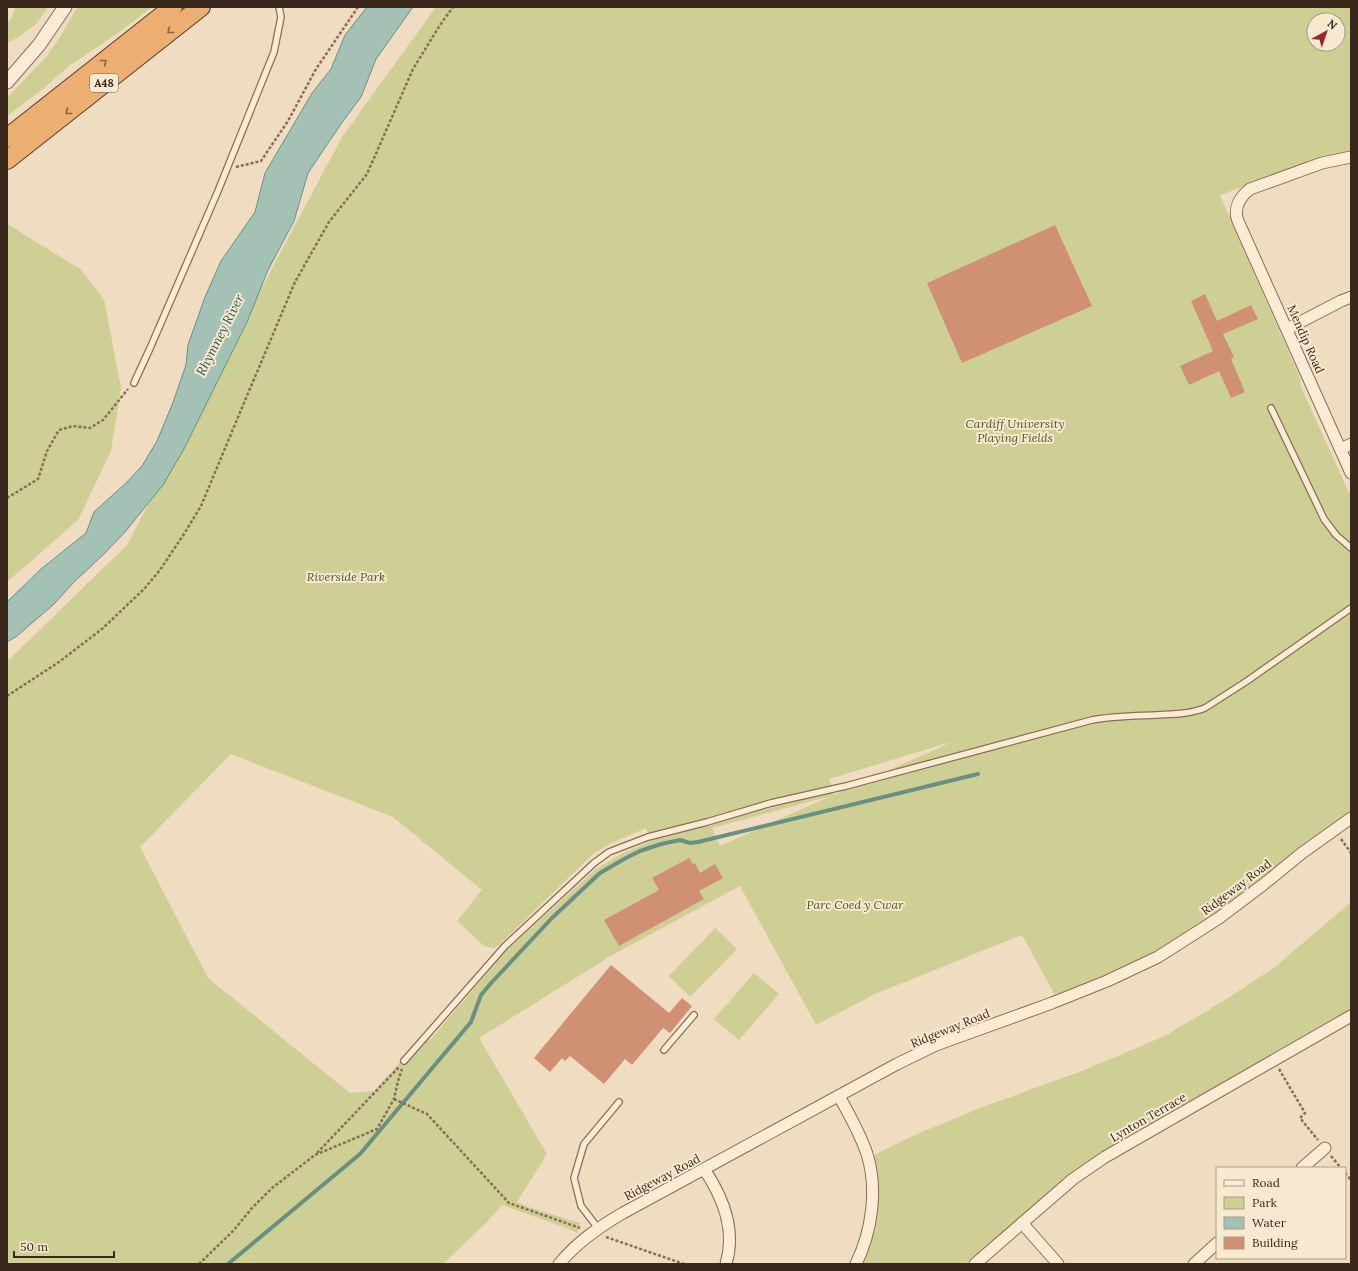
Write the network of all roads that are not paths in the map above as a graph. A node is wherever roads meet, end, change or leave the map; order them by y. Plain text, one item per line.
1 (65, 7) edge
2 (173, 7) edge
3 (201, 7) edge
4 (279, 7) edge
5 (7, 82) edge
6 (7, 138) edge
7 (1351, 157) edge
8 (7, 160) edge
9 (1351, 298) edge
10 (1287, 329) junction
11 (134, 383) road end
12 (1271, 408) dead end
13 (1346, 446) edge
14 (1351, 473) edge
15 (1351, 548) edge
16 (1351, 608) edge
17 (1351, 818) edge
18 (694, 1015) dead end
19 (1351, 1016) edge
20 (664, 1050) dead end
21 (404, 1061) road end
22 (839, 1096) junction
23 (619, 1102) dead end
24 (1325, 1148) road end
25 (1303, 1167) edge
26 (704, 1169) junction
27 (1022, 1223) junction
28 (595, 1230) junction
29 (1216, 1244) edge
30 (559, 1264) edge
31 (726, 1264) edge
32 (856, 1264) edge
33 (975, 1264) edge
34 (1058, 1264) edge
35 (1194, 1264) edge

1 - 5 street
6 -> 2 highway, A48
3 -> 8 highway, A48
4 - 11 lane
7 - 10 street, Mendip Road
9 - 10 street
10 - 13 street, Mendip Road
12 - 15 lane
13 - 14 street, Mendip Road
16 - 21 lane
17 - 22 street, Ridgeway Road
18 - 20 lane
19 - 27 street, Lynton Terrace
22 - 26 street, Ridgeway Road
22 - 32 street
23 - 28 lane
24 - 25 street
26 - 28 street, Ridgeway Road
26 - 31 street
27 - 33 street, Lynton Terrace
27 - 34 street
28 - 30 street, Ridgeway Road
29 - 35 street

